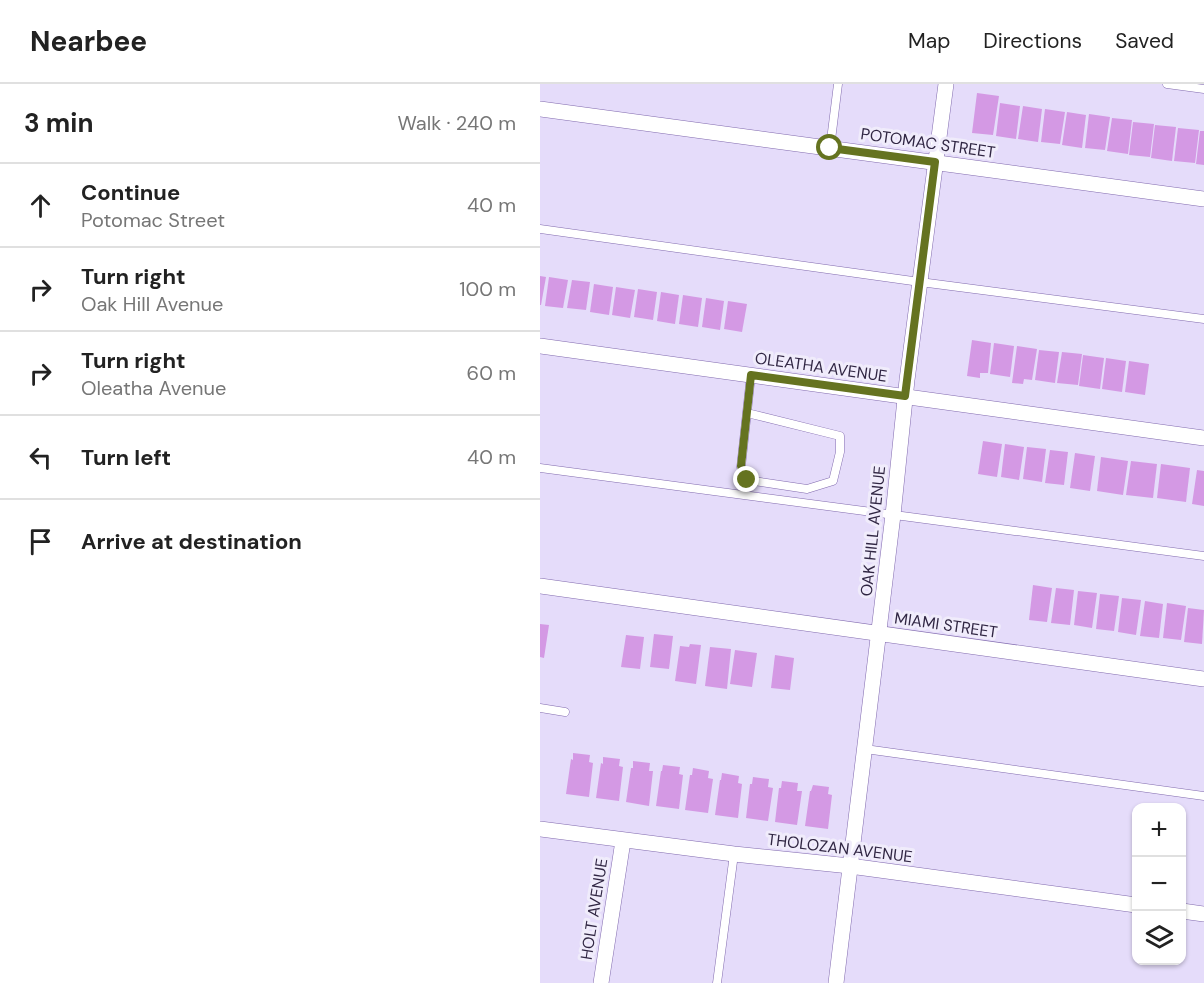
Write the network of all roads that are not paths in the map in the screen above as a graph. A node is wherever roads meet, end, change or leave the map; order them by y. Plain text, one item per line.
1 (838, 84) edge
2 (946, 84) edge
3 (1167, 84) edge
4 (1204, 89) edge
5 (540, 109) edge
6 (830, 148) junction
7 (935, 162) junction
8 (1204, 199) edge
9 (540, 229) edge
10 (920, 282) junction
11 (1204, 319) edge
12 (540, 346) edge
13 (751, 375) junction
14 (905, 396) junction
15 (747, 413) junction
16 (1204, 438) edge
17 (540, 468) edge
18 (893, 515) junction
19 (1204, 556) edge
20 (540, 586) edge
21 (879, 634) junction
22 (1204, 679) edge
23 (540, 708) edge
24 (565, 712) dead end
25 (865, 749) junction
26 (1204, 796) edge
27 (540, 829) edge
28 (622, 841) junction
29 (734, 854) junction
30 (850, 866) junction
31 (1132, 904) edge
32 (1186, 912) edge
33 (1204, 914) edge
34 (601, 983) edge
35 (717, 983) edge
36 (836, 983) edge

1 - 6 lane
2 - 7 street, OAK HILL AVENUE
3 - 4 lane
5 - 6 street, POTOMAC STREET
6 - 7 street, POTOMAC STREET
7 - 8 street, POTOMAC STREET
7 - 10 street, OAK HILL AVENUE
9 - 10 lane
10 - 11 lane
10 - 14 street, OAK HILL AVENUE
12 - 13 street, OLEATHA AVENUE
13 - 14 street, OLEATHA AVENUE
13 - 15 lane
14 - 16 street, OLEATHA AVENUE
14 - 18 street, OAK HILL AVENUE
15 - 15 lane
17 - 18 lane
18 - 19 lane
18 - 21 street, OAK HILL AVENUE
20 - 21 street, MIAMI STREET
21 - 22 street, MIAMI STREET
21 - 25 street, OAK HILL AVENUE
23 - 24 lane
25 - 26 lane
25 - 30 street, OAK HILL AVENUE
27 - 28 street, THOLOZAN AVENUE
28 - 29 street, THOLOZAN AVENUE
28 - 34 street, HOLT AVENUE
29 - 30 street, THOLOZAN AVENUE
29 - 35 lane
30 - 31 street, THOLOZAN AVENUE
30 - 36 street, OAK HILL AVENUE
32 - 33 street

